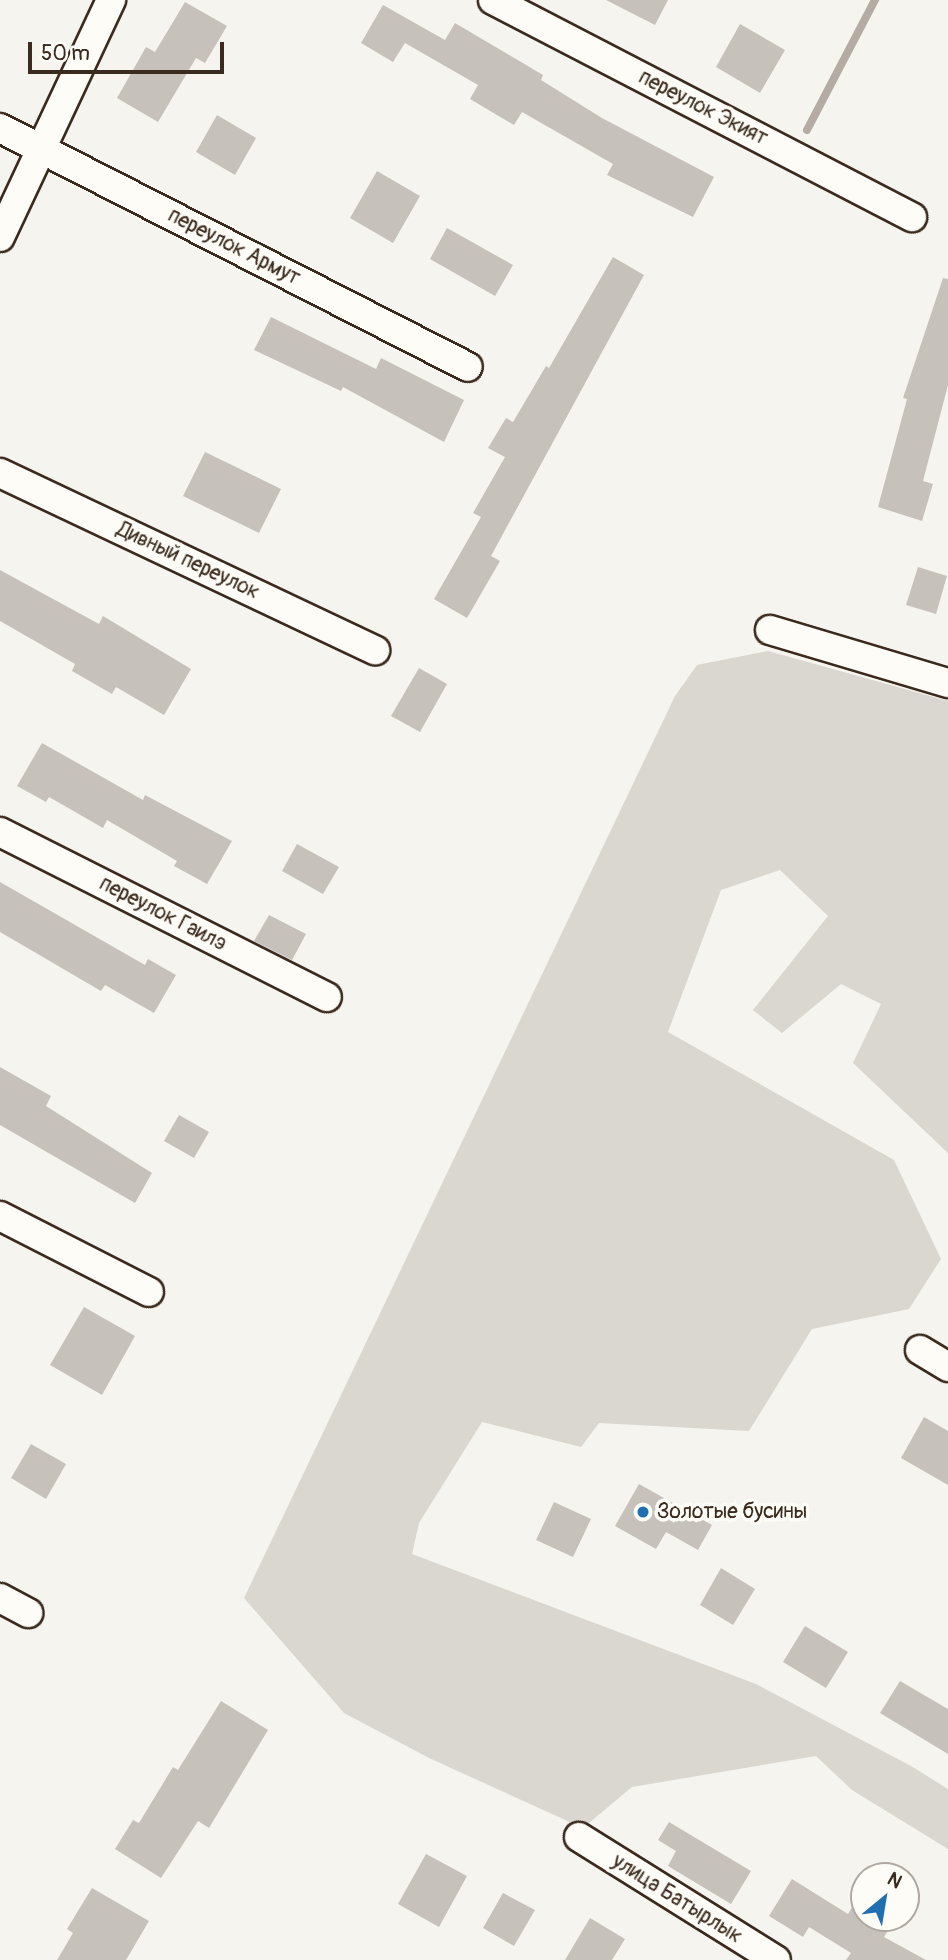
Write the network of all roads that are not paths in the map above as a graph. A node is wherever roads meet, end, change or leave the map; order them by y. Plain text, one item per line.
1 (111, 0) edge
2 (493, 0) edge
3 (0, 128) edge
4 (43, 149) junction
5 (912, 217) dead end
6 (0, 237) edge
7 (468, 367) dead end
8 (0, 472) edge
9 (770, 630) dead end
10 (375, 650) dead end
11 (948, 683) edge
12 (0, 832) edge
13 (327, 997) dead end
14 (0, 1216) edge
15 (149, 1292) dead end
16 (920, 1350) dead end
17 (948, 1367) edge
18 (0, 1598) edge
19 (29, 1613) dead end
20 (579, 1838) dead end
21 (776, 1960) edge

1 - 4 street
2 - 5 street, переулок Экият
3 - 4 street, переулок Армут
4 - 6 street
4 - 7 street, переулок Армут
8 - 10 street, Дивный переулок
9 - 11 street
12 - 13 street, переулок Гаилэ
14 - 15 street
16 - 17 street
18 - 19 street
20 - 21 street, улица Батырлык

